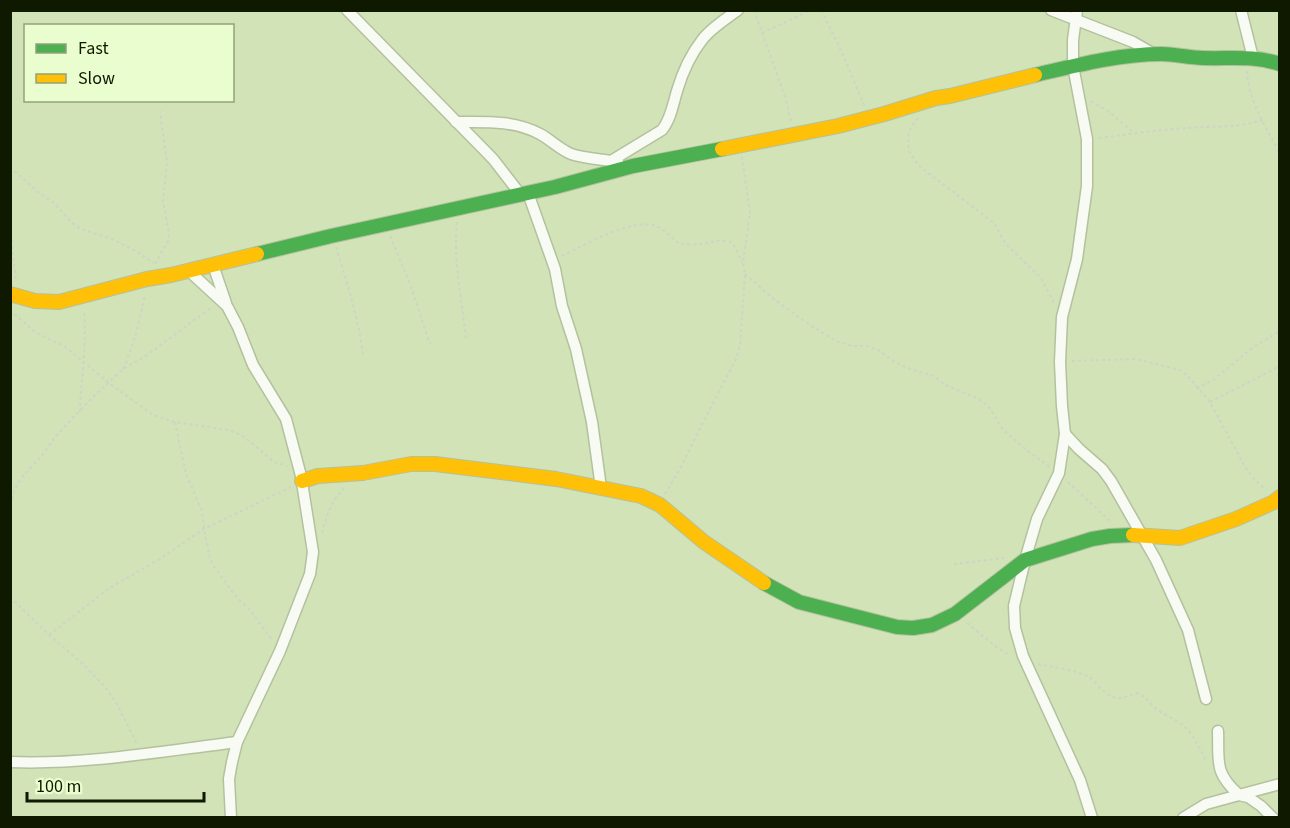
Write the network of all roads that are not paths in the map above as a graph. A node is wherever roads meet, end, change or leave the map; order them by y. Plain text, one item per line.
1 (347, 10) edge
2 (738, 10) edge
3 (1052, 10) edge
4 (1241, 10) edge
5 (1076, 15) edge
6 (1154, 54) junction
7 (1250, 58) junction
8 (1280, 64) edge
9 (1073, 66) junction
10 (456, 122) junction
11 (611, 161) junction
12 (633, 166) junction
13 (524, 194) junction
14 (213, 265) junction
15 (189, 271) junction
16 (14, 295) edge
17 (224, 303) junction
18 (1065, 434) junction
19 (302, 482) junction
20 (601, 488) junction
21 (1277, 499) edge
22 (1142, 535) junction
23 (1023, 562) junction
24 (1206, 699) dead end
25 (1218, 731) dead end
26 (237, 742) junction
27 (10, 762) edge
28 (1280, 784) edge
29 (1239, 795) junction
30 (231, 818) edge
31 (1092, 818) edge
32 (1183, 818) edge
33 (1273, 818) edge

1 - 10 street
2 - 11 street
3 - 5 street
4 - 7 street
5 - 6 street
5 - 9 street
6 - 7 street
6 - 9 street
7 - 8 street
9 - 12 street
9 - 18 street
10 - 11 street
10 - 13 street
11 - 12 street
12 - 13 street
13 - 14 street
13 - 20 street
14 - 15 street
14 - 17 street
15 - 16 street
15 - 17 street
17 - 19 street
18 - 22 street
18 - 23 street
19 - 20 street
19 - 26 street
20 - 23 street
21 - 22 street
22 - 23 street
22 - 24 street
23 - 31 street
25 - 29 street
26 - 27 street
26 - 30 street
28 - 29 street
29 - 32 street
29 - 33 street

